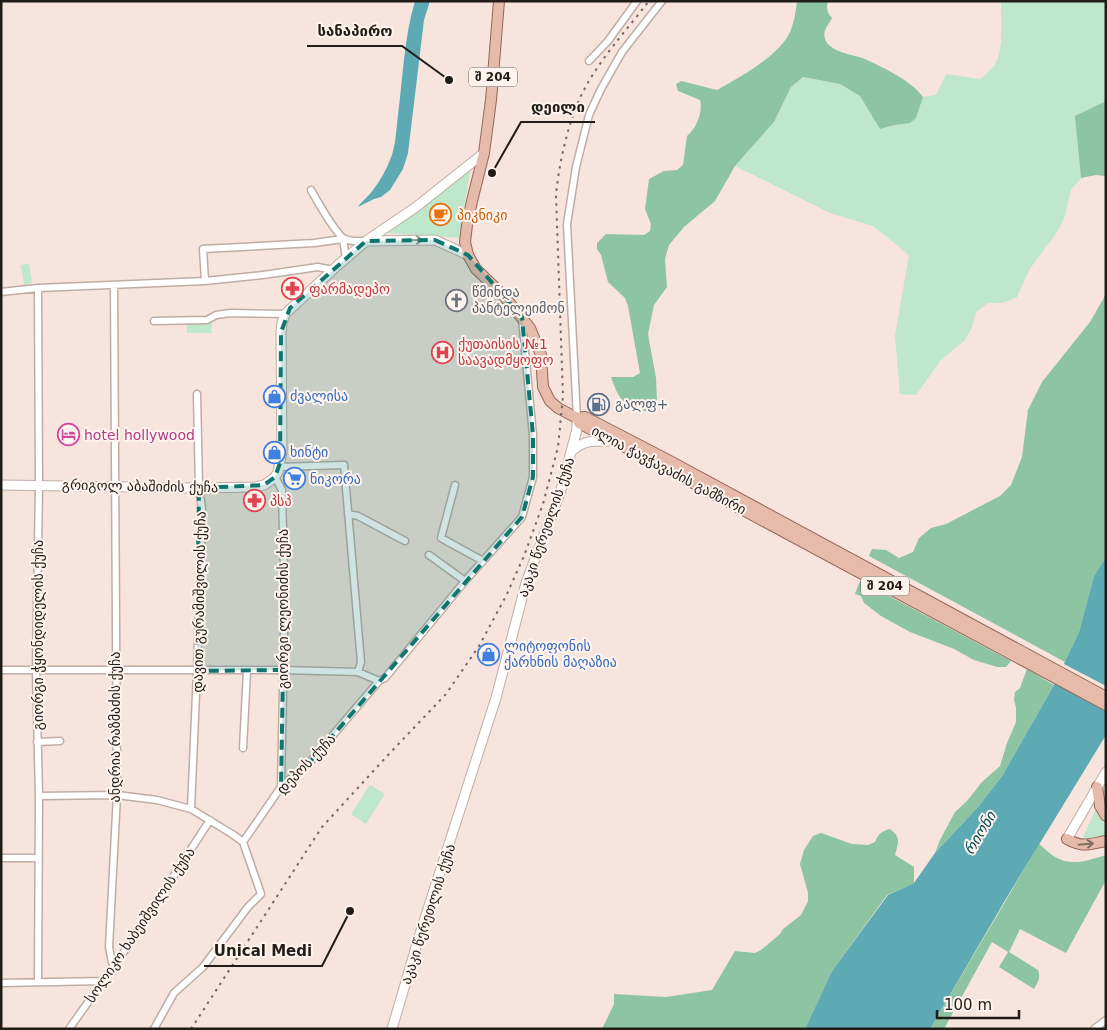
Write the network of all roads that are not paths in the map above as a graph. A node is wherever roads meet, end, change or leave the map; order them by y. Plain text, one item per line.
1 (499, 1) edge
2 (636, 1) edge
3 (662, 1) edge
4 (589, 61) dead end
5 (484, 153) junction
6 (311, 190) dead end
7 (343, 239) junction
8 (366, 241) junction
9 (468, 255) junction
10 (346, 258) junction
11 (333, 270) junction
12 (204, 281) junction
13 (114, 285) junction
14 (38, 288) junction
15 (1, 292) edge
16 (285, 314) junction
17 (522, 317) junction
18 (154, 321) dead end
19 (197, 394) dead end
20 (577, 418) junction
21 (613, 440) junction
22 (572, 451) junction
23 (667, 464) junction
24 (279, 467) junction
25 (275, 477) junction
26 (1, 485) edge
27 (39, 485) junction
28 (455, 485) dead end
29 (116, 486) junction
30 (199, 488) junction
31 (348, 514) junction
32 (405, 541) dead end
33 (429, 555) dead end
34 (483, 561) junction
35 (464, 581) junction
36 (1, 670) edge
37 (283, 670) junction
38 (36, 671) junction
39 (115, 671) junction
40 (197, 671) junction
41 (247, 671) junction
42 (358, 672) junction
43 (379, 681) junction
44 (1106, 697) edge
45 (1106, 705) edge
46 (60, 741) dead end
47 (37, 742) junction
48 (243, 748) dead end
49 (1106, 772) edge
50 (281, 787) junction
51 (1097, 787) junction
52 (117, 794) junction
53 (39, 796) junction
54 (191, 809) junction
55 (1106, 816) edge
56 (210, 820) junction
57 (1067, 839) joint
58 (1106, 841) edge
59 (243, 842) junction
60 (1, 858) edge
61 (38, 858) junction
62 (114, 965) junction
63 (104, 981) junction
64 (38, 982) junction
65 (1, 983) edge
66 (1106, 1020) edge
67 (69, 1029) edge
68 (154, 1029) edge
69 (392, 1029) edge
70 (1094, 1029) edge

1 - 5 main road, შ 204
2 - 4 street
3 - 20 street, აკაკი წერეთლის ქუჩა
5 - 8 street
5 - 9 main road, შ 204
6 - 7 street
7 - 8 street
7 - 10 street
7 - 12 street
8 -> 9 street
8 - 10 street
9 - 17 main road, შ 204
10 - 11 street
11 - 12 street
11 - 16 street
12 - 13 street
13 - 14 street
13 - 29 street, ანდრია რაზმაძის ქუჩა
14 - 15 street
14 - 27 street, გიორგი ჭყონდიდელის ქუჩა
16 - 18 street
16 - 24 street
17 - 20 main road, შ 204
17 - 34 street, დეპოს ქუჩა
19 - 30 street, დავით გურამიშვილის ქუჩა
20 - 21 main road, ილია ჭავჭავაძის გამზირი / შ 204
20 - 22 street, აკაკი წერეთლის ქუჩა
20 - 23 main road, ილია ჭავჭავაძის გამზირი / შ 204
21 - 22 street
21 - 23 main road, ილია ჭავჭავაძის გამზირი / შ 204
22 - 69 street, აკაკი წერეთლის ქუჩა
23 - 44 main road, ილია ჭავჭავაძის გამზირი / შ 204
23 - 45 main road, ილია ჭავჭავაძის გამზირი / შ 204
24 - 25 street
24 - 31 street
25 - 30 street, გრიგოლ აბაშიძის ქუჩა
25 - 37 street, გიორგი ლეონიძის ქუჩა
26 - 27 street, გრიგოლ აბაშიძის ქუჩა
27 - 29 street, გრიგოლ აბაშიძის ქუჩა
27 - 38 street, გიორგი ჭყონდიდელის ქუჩა
28 - 34 street
29 - 30 street, გრიგოლ აბაშიძის ქუჩა
29 - 39 street, ანდრია რაზმაძის ქუჩა
30 - 40 street, დავით გურამიშვილის ქუჩა
31 - 32 street
31 - 42 street
33 - 35 street
34 - 35 street, დეპოს ქუჩა
35 - 43 street, დეპოს ქუჩა
36 - 38 street
37 - 41 street
37 - 42 street
37 - 50 street, გიორგი ლეონიძის ქუჩა
38 - 39 street
38 - 47 street, გიორგი ჭყონდიდელის ქუჩა
39 - 40 street
39 - 52 street, ანდრია რაზმაძის ქუჩა
40 - 41 street
40 - 54 street, დავით გურამიშვილის ქუჩა
41 - 48 street
42 - 43 street
43 - 50 street, დეპოს ქუჩა
46 - 47 street
47 - 53 street, გიორგი ჭყონდიდელის ქუჩა
49 - 51 street
50 - 59 street, დეპოს ქუჩა
51 - 55 main road
51 - 57 street
52 - 53 street
52 - 54 street
52 - 62 street, ანდრია რაზმაძის ქუჩა
53 - 61 street, გიორგი ჭყონდიდელის ქუჩა
54 - 56 street
56 - 59 street
56 - 62 street, სოლიკო ხაბეიშვილის ქუჩა
57 -> 58 main road
59 - 68 street
60 - 61 street
61 - 64 street, გიორგი ჭყონდიდელის ქუჩა
62 - 63 street, სოლიკო ხაბეიშვილის ქუჩა
63 - 64 street
63 - 67 street, სოლიკო ხაბეიშვილის ქუჩა
64 - 65 street
66 - 70 street

